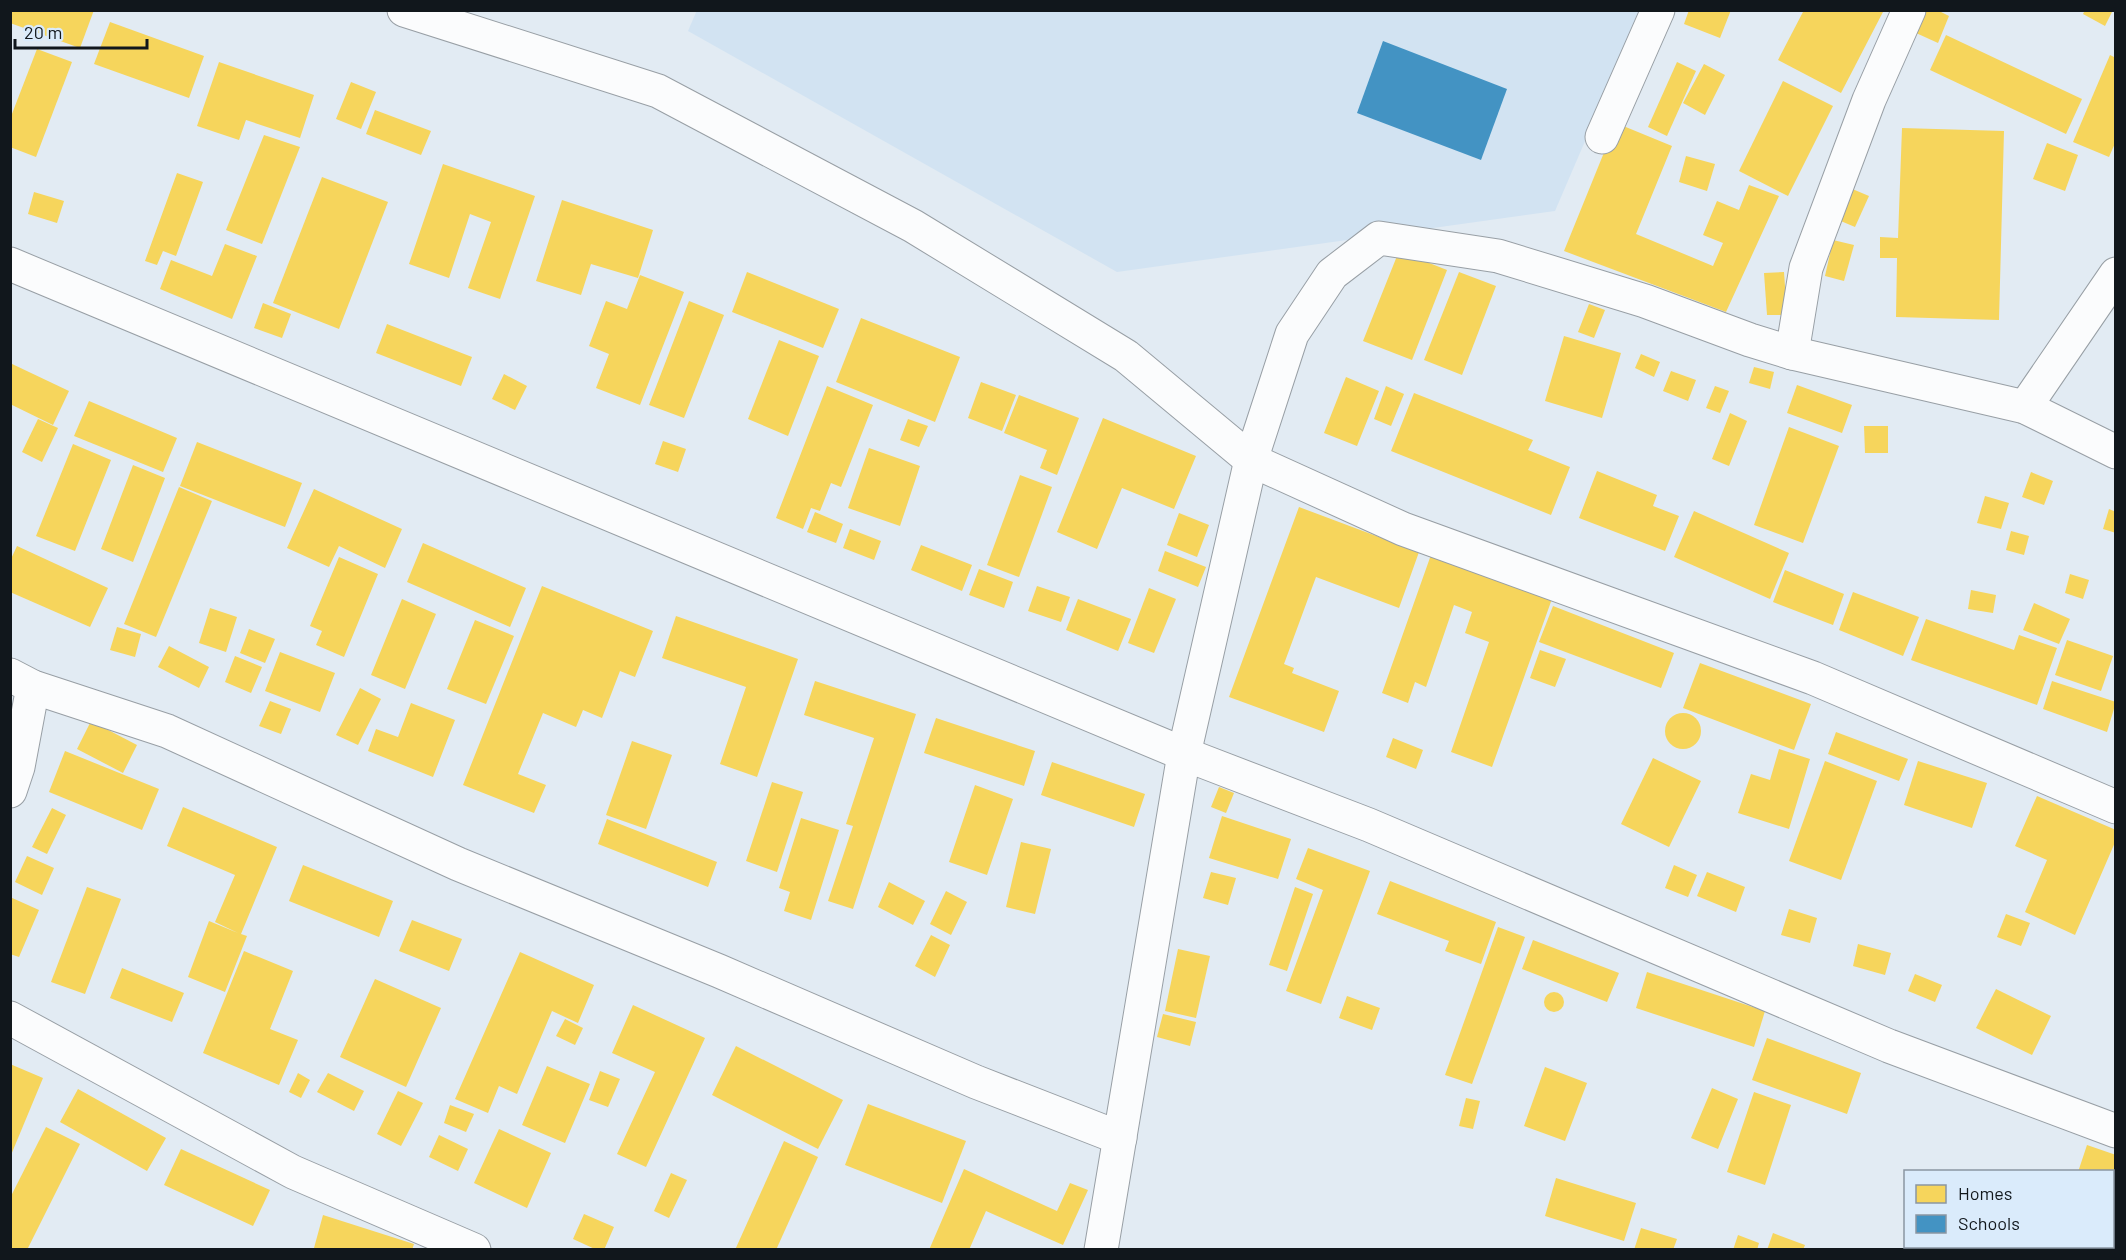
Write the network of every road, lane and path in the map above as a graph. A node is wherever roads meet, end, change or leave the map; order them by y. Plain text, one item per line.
1 (404, 10) edge
2 (1658, 10) edge
3 (1909, 10) edge
4 (1602, 137) dead end
5 (10, 264) edge
6 (2115, 273) edge
7 (1792, 353) junction
8 (2025, 407) junction
9 (2115, 452) edge
10 (1251, 460) junction
11 (22, 681) edge
12 (1184, 754) junction
13 (10, 791) edge
14 (2115, 807) edge
15 (10, 1018) edge
16 (2115, 1131) edge
17 (1120, 1138) junction
18 (474, 1250) edge
19 (1101, 1250) edge

1 - 10 street
2 - 4 street
3 - 7 street
5 - 12 street
6 - 8 street
7 - 8 street
7 - 10 street
8 - 9 street
10 - 12 street
10 - 14 street
11 - 13 street
11 - 17 street
12 - 16 street
12 - 17 street
15 - 18 street
17 - 19 street

